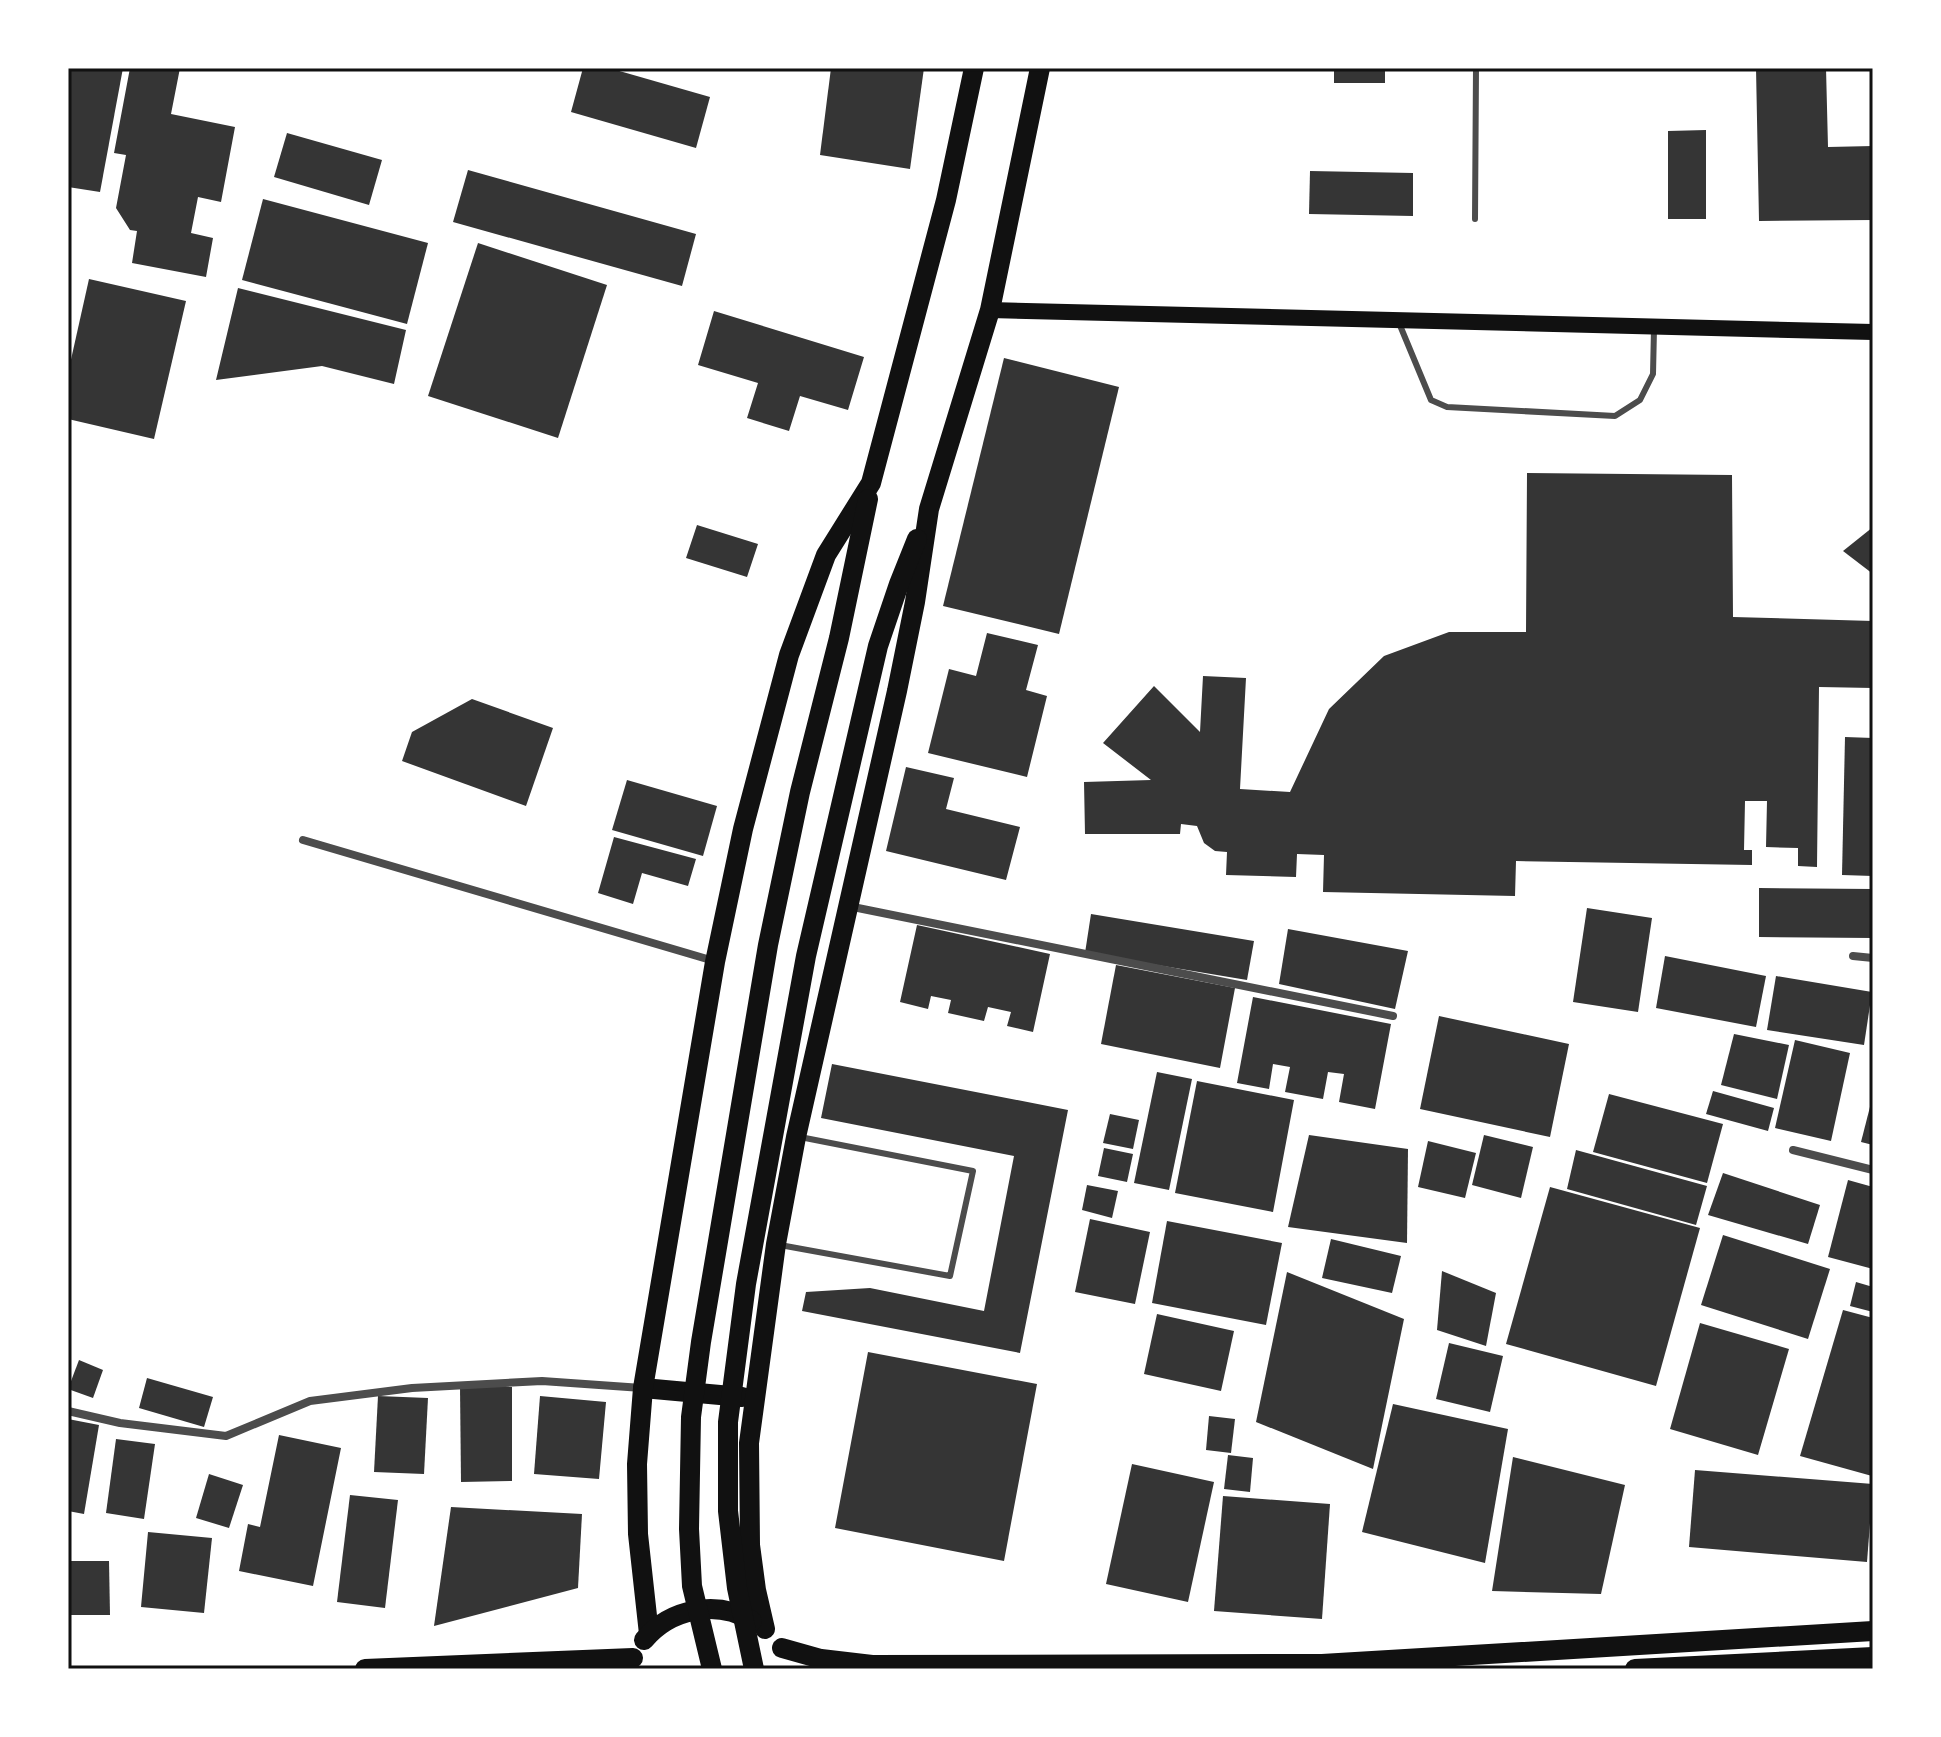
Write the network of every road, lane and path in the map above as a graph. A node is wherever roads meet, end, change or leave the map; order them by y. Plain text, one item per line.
1 (974, 68) edge
2 (1040, 68) edge
3 (1476, 68) edge
4 (1475, 219) dead end
5 (990, 310) junction
6 (1397, 318) junction
7 (1654, 325) junction
8 (1873, 332) edge
9 (871, 483) junction
10 (929, 509) junction
11 (303, 840) dead end
12 (848, 906) junction
13 (1853, 956) dead end
14 (1873, 958) edge
15 (715, 962) junction
16 (1393, 1016) dead end
17 (796, 1137) junction
18 (1793, 1150) dead end
19 (1873, 1170) edge
20 (776, 1244) junction
21 (643, 1388) junction
22 (754, 1398) junction
23 (68, 1411) edge
24 (765, 1629) junction
25 (1873, 1631) edge
26 (649, 1634) junction
27 (1786, 1637) junction
28 (782, 1648) junction
29 (1873, 1657) edge
30 (631, 1664) edge
31 (365, 1669) edge
32 (712, 1669) edge
33 (754, 1669) edge
34 (791, 1669) edge
35 (1635, 1669) edge
36 (1785, 1669) edge

1 - 9 main road
2 - 5 main road
3 - 4 lane
5 - 6 main road
5 - 10 main road
6 - 7 main road
6 - 7 lane
7 - 8 main road
9 - 15 main road
9 - 32 main road
10 - 12 main road
10 - 33 main road
11 - 15 street
12 - 16 street
12 - 17 main road
13 - 14 street
15 - 21 main road
17 - 20 main road
17 - 20 lane
18 - 19 street
20 - 22 main road
21 - 22 main road
21 - 23 street
21 - 26 main road
22 - 24 main road
24 - 26 main road
24 - 28 main road
25 - 27 main road
26 - 30 main road
27 - 28 main road
27 - 36 main road
28 - 34 main road
29 - 35 main road
30 - 31 main road

